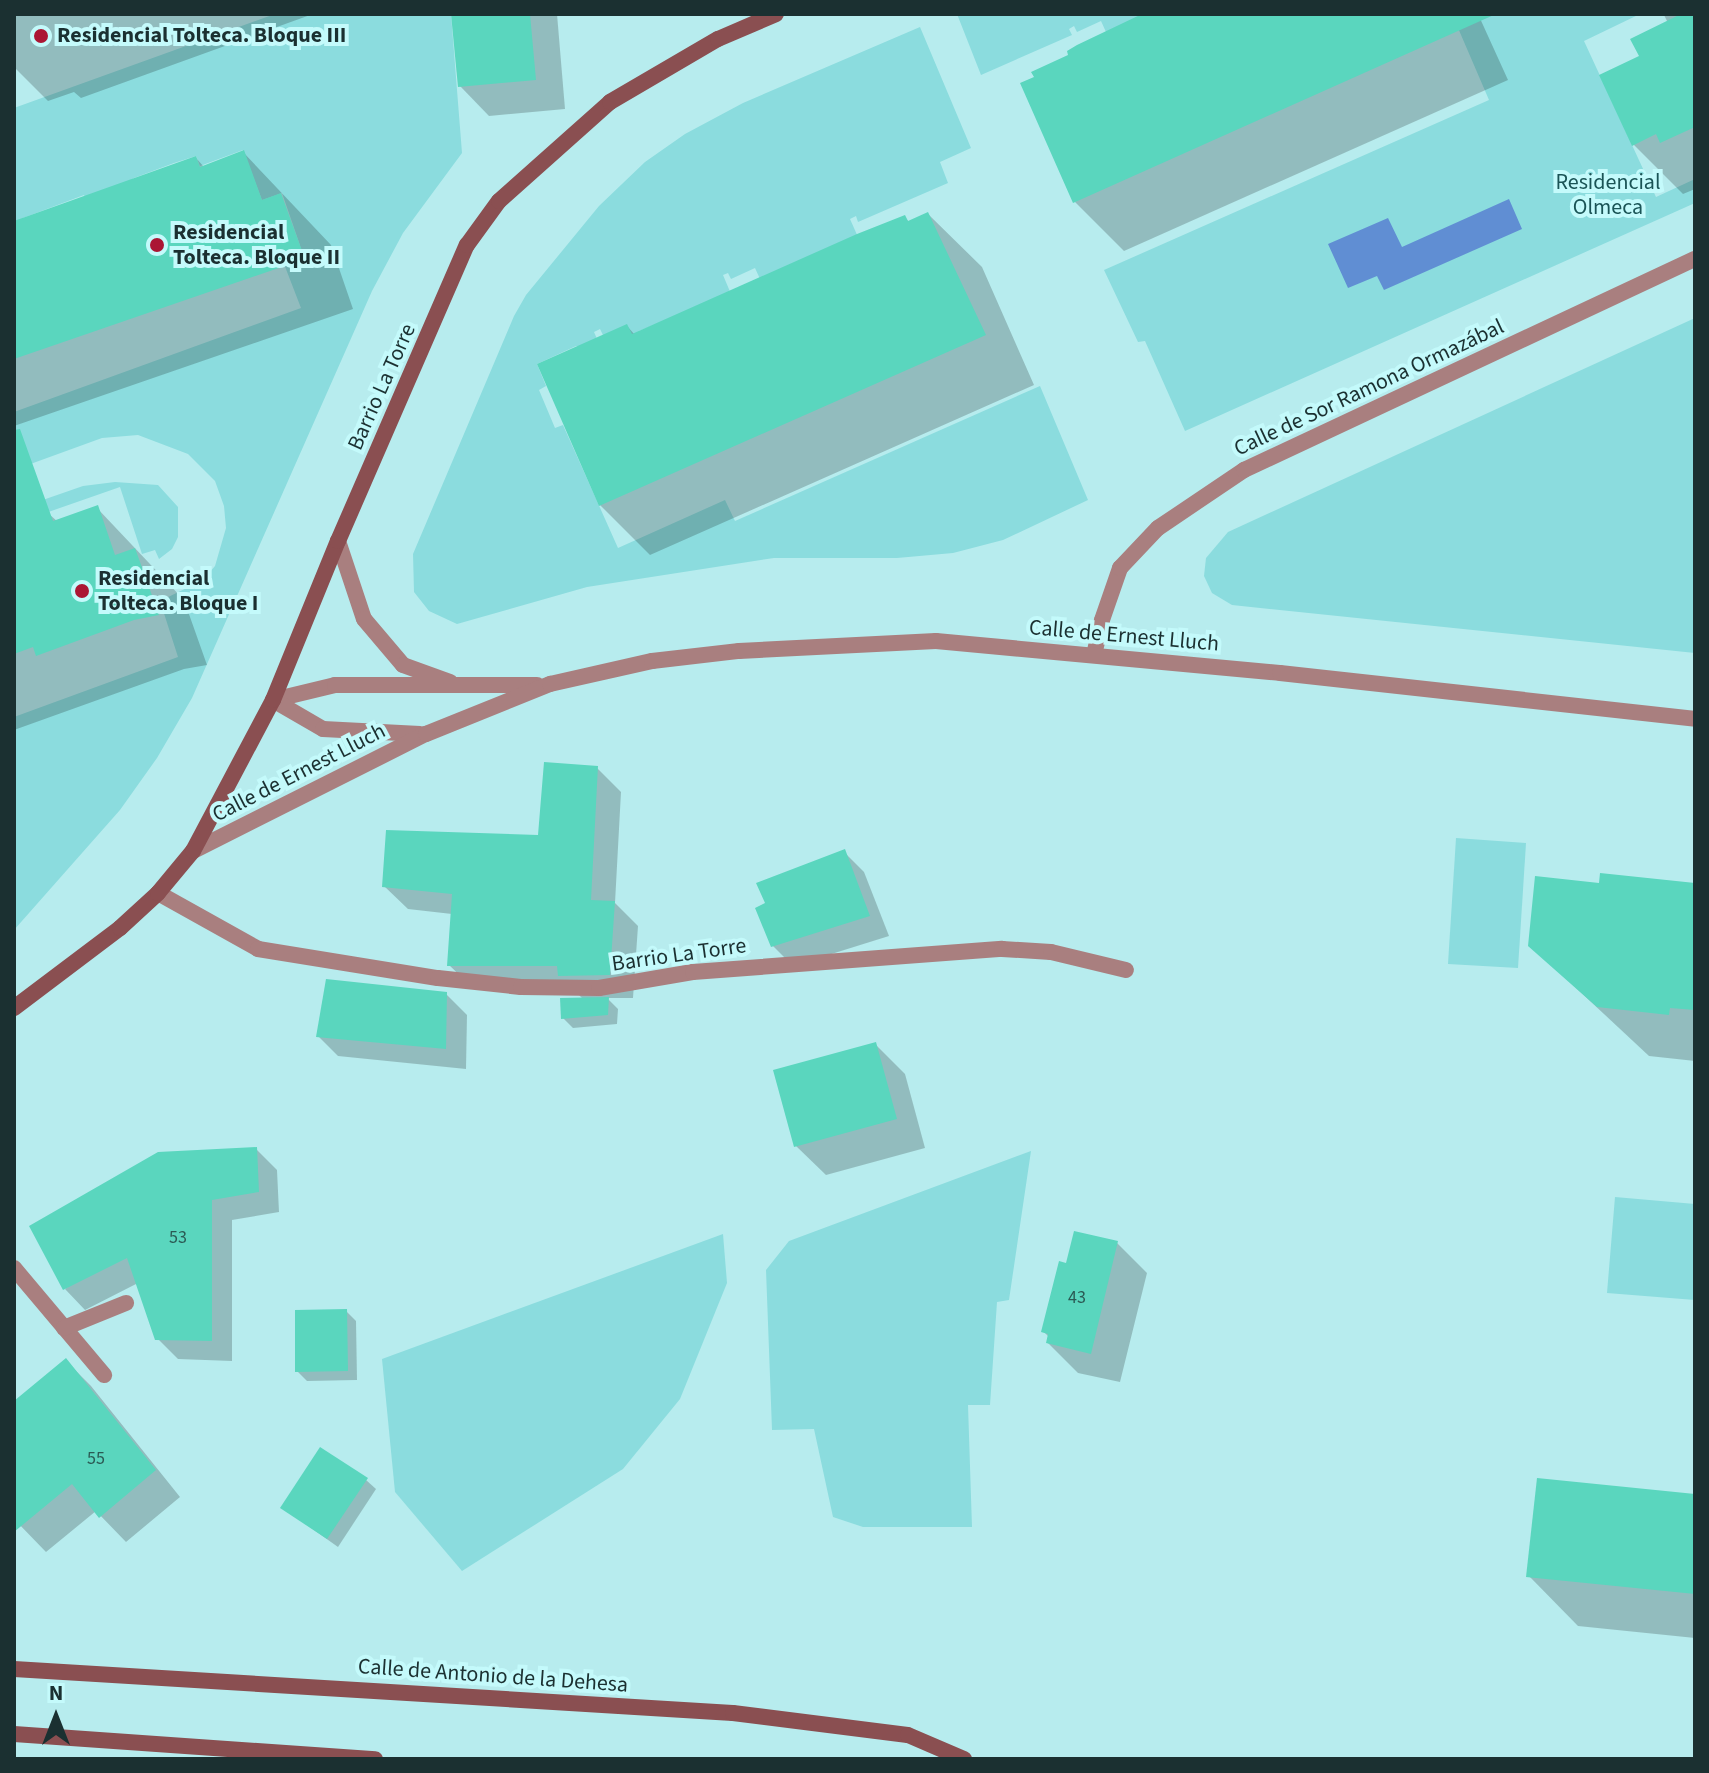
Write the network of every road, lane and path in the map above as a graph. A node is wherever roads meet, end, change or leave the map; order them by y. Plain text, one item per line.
1 (776, 14) edge
2 (1695, 259) edge
3 (338, 541) junction
4 (1094, 655) junction
5 (550, 684) junction
6 (463, 686) junction
7 (273, 700) junction
8 (1695, 719) edge
9 (426, 734) junction
10 (193, 851) junction
11 (158, 893) junction
12 (1126, 970) dead end
13 (41, 991) junction
14 (14, 999) edge
15 (14, 1008) edge
16 (14, 1268) edge
17 (126, 1303) dead end
18 (64, 1328) junction
19 (104, 1375) dead end
20 (14, 1669) edge
21 (14, 1734) edge
22 (375, 1759) edge
23 (964, 1759) edge

1 - 3 main road, Barrio La Torre
2 - 4 street, Calle de Sor Ramona Ormazábal
3 - 6 street, Calle de Ernest Lluch
3 - 7 main road, Barrio La Torre
4 - 5 street, Calle de Ernest Lluch
4 - 8 street, Calle de Ernest Lluch
5 - 6 street, Calle de Ernest Lluch
5 - 9 street, Calle de Ernest Lluch
6 - 7 street, Calle de Ernest Lluch
7 - 9 street, Calle de Ernest Lluch
7 - 10 main road, Barrio La Torre
9 - 10 street, Calle de Ernest Lluch
10 - 11 main road, Barrio La Torre
11 - 12 street, Barrio La Torre
11 - 13 main road, Barrio La Torre
13 - 14 main road, Barrio La Torre
13 - 15 main road, Barrio La Torre
16 - 18 street
17 - 18 street
18 - 19 street
20 - 23 main road, Calle de Antonio de la Dehesa
21 - 22 main road

